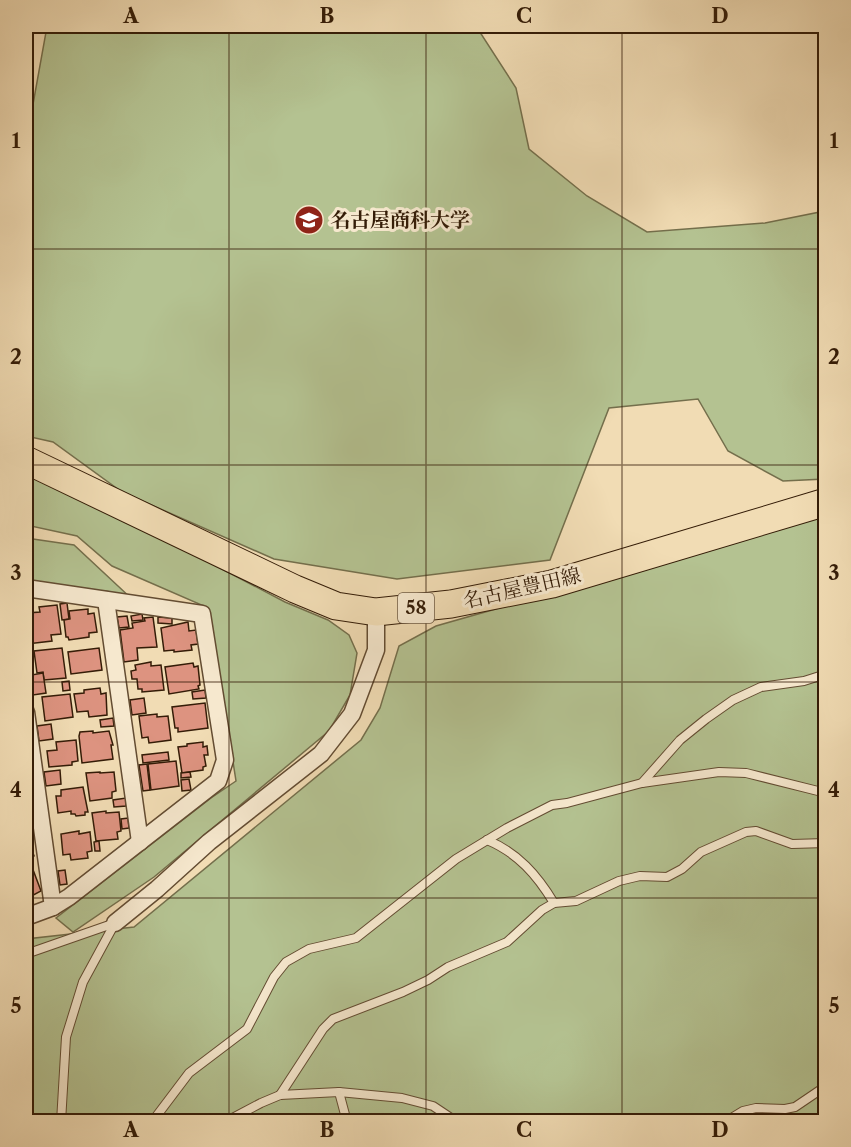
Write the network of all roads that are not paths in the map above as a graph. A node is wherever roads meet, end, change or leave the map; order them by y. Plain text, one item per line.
1 (26, 460) edge
2 (825, 502) edge
3 (26, 588) edge
4 (106, 600) junction
5 (376, 612) junction
6 (825, 674) edge
7 (26, 712) edge
8 (642, 783) junction
9 (825, 793) edge
10 (31, 802) edge
11 (487, 840) junction
12 (140, 842) junction
13 (825, 843) edge
14 (555, 903) junction
15 (53, 907) junction
16 (26, 917) edge
17 (115, 923) junction
18 (26, 954) edge
19 (825, 1086) edge
20 (339, 1092) junction
21 (280, 1095) junction
22 (154, 1120) edge
23 (61, 1122) edge
24 (165, 1122) edge
25 (225, 1122) edge
26 (347, 1122) edge
27 (458, 1122) edge
28 (725, 1122) edge

1 - 5 main road, 名古屋豊田線 / 58
2 - 5 main road, 名古屋豊田線 / 58
3 - 4 street
4 - 12 street
4 - 12 street
5 - 17 street
6 - 8 lane
7 - 10 street
8 - 9 lane
8 - 11 lane
10 - 15 street
11 - 14 lane
11 - 22 lane
12 - 15 street
13 - 14 lane
14 - 21 lane
15 - 16 street
17 - 18 lane
17 - 23 lane
19 - 28 lane
20 - 21 lane
20 - 26 lane
20 - 27 lane
21 - 25 lane
22 - 24 lane

